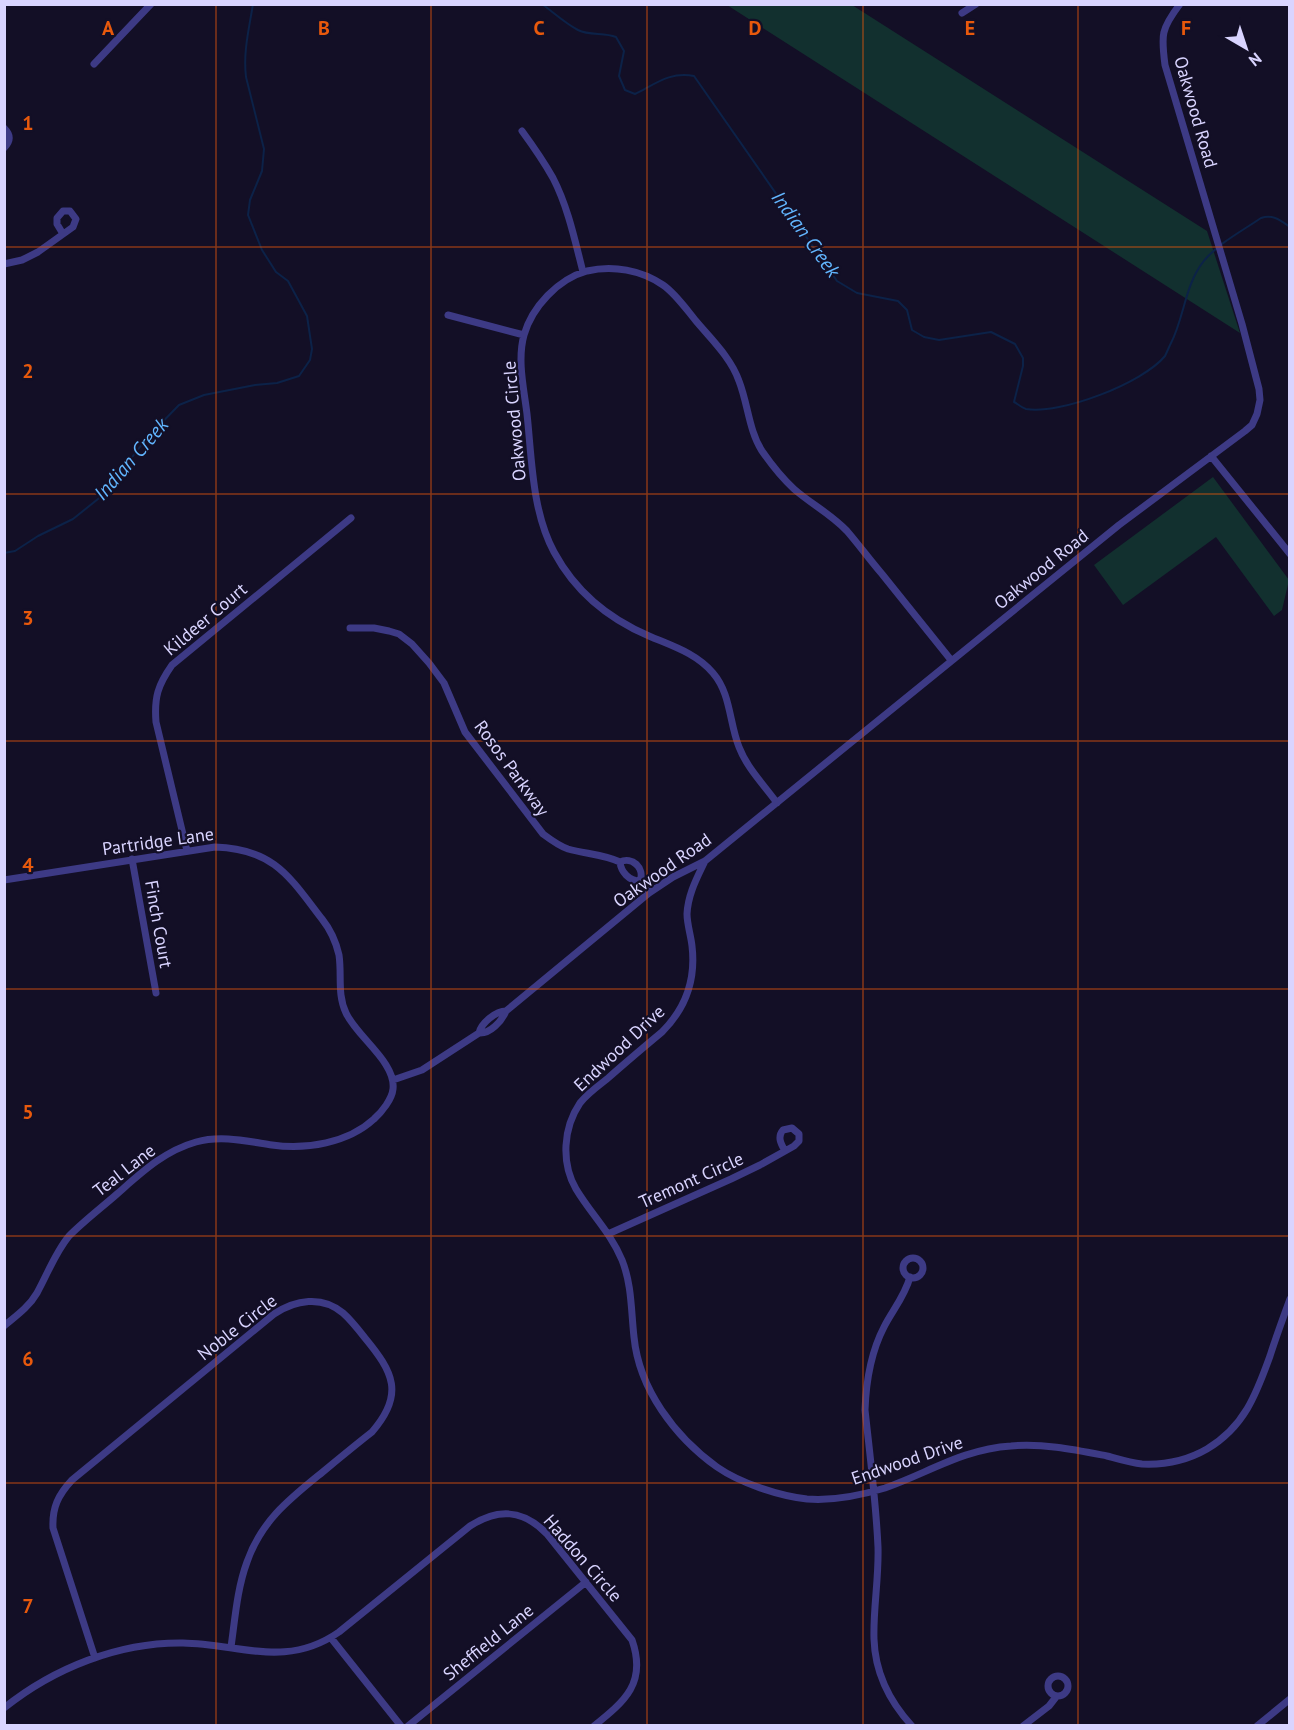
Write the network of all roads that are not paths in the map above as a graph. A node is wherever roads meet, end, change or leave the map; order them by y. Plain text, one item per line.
1 (151, 4) edge
2 (976, 4) edge
3 (1180, 4) edge
4 (962, 14) dead end
5 (94, 64) dead end
6 (4, 128) edge
7 (522, 131) dead end
8 (4, 148) edge
9 (63, 234) dead end
10 (4, 264) edge
11 (583, 272) junction
12 (448, 315) dead end
13 (524, 336) junction
14 (1211, 456) junction
15 (351, 518) dead end
16 (1290, 554) edge
17 (350, 628) dead end
18 (951, 660) junction
19 (777, 803) junction
20 (186, 851) junction
21 (132, 859) junction
22 (705, 861) junction
23 (620, 862) junction
24 (4, 880) edge
25 (640, 881) junction
26 (649, 893) junction
27 (156, 993) dead end
28 (393, 1080) junction
29 (785, 1151) dead end
30 (608, 1234) junction
31 (910, 1278) dead end
32 (1290, 1299) edge
33 (4, 1326) edge
34 (873, 1491) junction
35 (586, 1582) junction
36 (331, 1638) junction
37 (231, 1647) junction
38 (95, 1658) junction
39 (1056, 1697) dead end
40 (1290, 1699) edge
41 (4, 1708) edge
42 (401, 1725) edge
43 (408, 1725) edge
44 (594, 1725) edge
45 (912, 1725) edge
46 (1023, 1725) edge
47 (1257, 1725) edge

1 - 5 street
2 - 4 street
3 - 14 street, Oakwood Road
6 - 8 street
7 - 11 street
9 - 10 street
11 - 13 street, Oakwood Circle
11 - 18 street, Oakwood Circle
12 - 13 street
13 - 19 street, Oakwood Circle
14 - 16 street
14 - 18 street, Oakwood Road
15 - 20 street, Kildeer Court
17 - 23 street, Rosos Parkway
18 - 19 street, Oakwood Road
19 - 22 street, Oakwood Road
20 - 21 street, Partridge Lane
20 - 28 street, Partridge Lane
21 - 24 street, Partridge Lane
21 - 27 street, Finch Court
22 - 26 street, Oakwood Road
22 - 30 street, Endwood Drive
23 - 25 street, Rosos Parkway
23 - 25 street, Rosos Parkway
25 - 26 street, Rosos Parkway
26 - 28 street, Oakwood Road
28 - 33 street, Teal Lane
29 - 30 street, Tremont Circle
30 - 34 street, Endwood Drive
31 - 34 street
32 - 34 street, Endwood Drive
34 - 45 street
35 - 36 street, Haddon Circle
35 - 43 street, Sheffield Lane
35 - 44 street, Haddon Circle
36 - 37 street, Haddon Circle
36 - 42 street
37 - 38 street, Haddon Circle
37 - 38 street, Noble Circle
38 - 41 street, Haddon Circle
39 - 46 street
40 - 47 street

